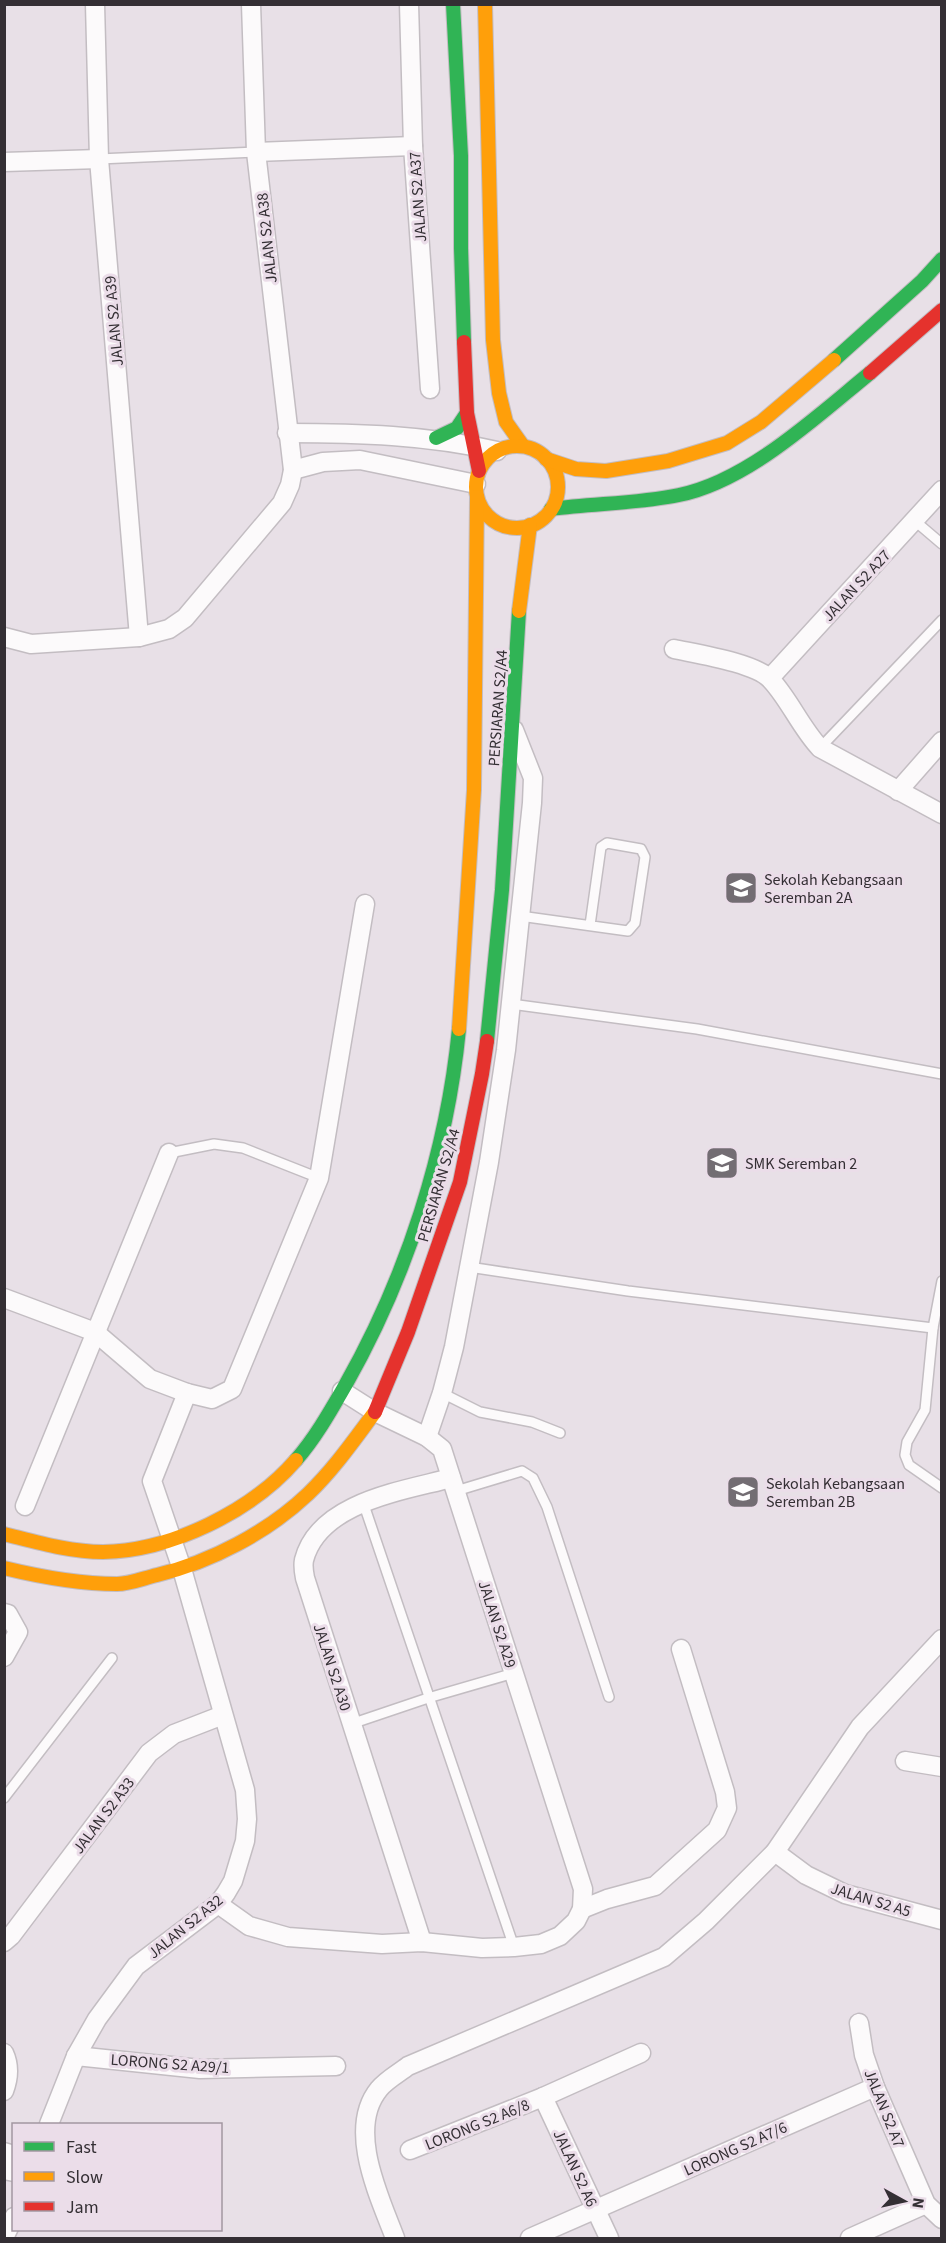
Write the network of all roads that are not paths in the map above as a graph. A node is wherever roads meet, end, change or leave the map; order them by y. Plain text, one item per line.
1 (95, 4) edge
2 (251, 4) edge
3 (409, 4) edge
4 (453, 4) edge
5 (484, 4) edge
6 (413, 146) junction
7 (256, 152) junction
8 (99, 159) junction
9 (4, 162) edge
10 (942, 259) edge
11 (942, 310) edge
12 (430, 389) dead end
13 (468, 413) junction
14 (287, 433) junction
15 (436, 438) junction
16 (472, 445) junction
17 (523, 446) junction
18 (497, 451) junction
19 (546, 459) junction
20 (293, 471) junction
21 (477, 484) junction
22 (942, 490) edge
23 (551, 509) junction
24 (915, 521) junction
25 (530, 525) junction
26 (942, 544) edge
27 (942, 620) edge
28 (4, 637) edge
29 (140, 637) junction
30 (674, 650) dead end
31 (770, 678) junction
32 (512, 726) junction
33 (942, 741) edge
34 (820, 748) junction
35 (898, 791) junction
36 (942, 814) edge
37 (365, 904) dead end
38 (520, 916) junction
39 (590, 925) junction
40 (492, 1001) junction
41 (511, 1004) junction
42 (942, 1074) edge
43 (169, 1153) joint
44 (319, 1178) junction
45 (470, 1268) junction
46 (942, 1281) edge
47 (4, 1298) edge
48 (933, 1328) junction
49 (95, 1332) junction
50 (342, 1391) junction
51 (187, 1393) junction
52 (442, 1393) junction
53 (375, 1412) junction
54 (560, 1433) dead end
55 (427, 1437) junction
56 (454, 1484) junction
57 (942, 1488) edge
58 (363, 1502) junction
59 (25, 1506) dead end
60 (4, 1534) edge
61 (171, 1538) junction
62 (4, 1568) edge
63 (182, 1569) junction
64 (4, 1613) edge
65 (942, 1639) edge
66 (681, 1649) dead end
67 (4, 1657) edge
68 (112, 1658) dead end
69 (514, 1673) junction
70 (609, 1697) dead end
71 (428, 1698) junction
72 (223, 1715) junction
73 (351, 1724) junction
74 (905, 1761) dead end
75 (942, 1767) edge
76 (4, 1798) edge
77 (775, 1852) junction
78 (218, 1904) junction
79 (582, 1909) junction
80 (942, 1920) edge
81 (4, 1942) edge
82 (422, 1942) junction
83 (514, 1947) junction
84 (859, 2023) dead end
85 (4, 2053) edge
86 (641, 2054) dead end
87 (76, 2056) junction
88 (336, 2066) dead end
89 (875, 2087) junction
90 (4, 2091) edge
91 (543, 2097) junction
92 (49, 2123) edge
93 (410, 2150) dead end
94 (926, 2204) junction
95 (596, 2209) junction
96 (942, 2220) edge
97 (12, 2221) edge
98 (4, 2238) edge
99 (396, 2238) edge
100 (530, 2238) edge
101 (609, 2238) edge
102 (850, 2238) edge

1 - 8 street, JALAN S2 A39
2 - 7 street, JALAN S2 A38
3 - 6 street, JALAN S2 A37
4 - 13 main road
5 - 17 main road
6 - 7 street
6 - 12 street, JALAN S2 A37
7 - 8 lane
7 - 14 street, JALAN S2 A38
8 - 9 street
8 - 29 street, JALAN S2 A39
10 - 19 main road
11 - 23 main road
13 - 15 main road
13 - 16 main road
14 - 15 street
14 - 20 street, JALAN S2 A38
15 - 16 street
16 - 18 street
16 - 21 main road
17 - 18 main road
17 - 19 main road
18 - 21 main road
19 - 23 main road
20 - 21 street
20 - 29 street
21 - 25 main road
21 - 50 main road, PERSIARAN S2/A4
22 - 24 street, JALAN S2 A27
23 - 25 main road
24 - 26 lane
24 - 31 street, JALAN S2 A27
25 - 32 main road, PERSIARAN S2/A4
27 - 34 lane
28 - 29 street
30 - 31 street
31 - 34 street
32 - 38 street
32 - 40 main road, PERSIARAN S2/A4
33 - 35 street
34 - 35 street
35 - 36 street
37 - 44 street
38 - 39 lane
38 - 41 street
39 - 39 lane
40 - 41 street
40 - 53 main road, PERSIARAN S2/A4
41 - 42 lane
41 - 45 street
43 - 44 lane
43 - 49 street
44 - 51 street
45 - 48 lane
45 - 52 street
46 - 48 lane
47 - 49 street
48 - 57 lane
49 - 51 street
49 - 59 street
50 - 53 street, JALAN S2 A29
50 - 61 main road, PERSIARAN S2/A4
51 - 61 street, JALAN S2 A32
52 - 54 lane
52 - 55 street
53 - 55 street, JALAN S2 A29
53 - 63 main road, PERSIARAN S2/A4
55 - 56 street, JALAN S2 A29
56 - 58 street, JALAN S2 A30
56 - 69 street, JALAN S2 A29
56 - 70 lane
58 - 71 lane
58 - 73 street, JALAN S2 A30
60 - 61 main road, PERSIARAN S2/A4
61 - 63 street, JALAN S2 A32
62 - 63 main road, PERSIARAN S2/A4
63 - 72 street, JALAN S2 A32
64 - 67 street
65 - 77 street
66 - 79 street
68 - 76 lane
69 - 71 lane
69 - 79 street, JALAN S2 A29
71 - 73 lane
71 - 83 lane
72 - 78 street, JALAN S2 A32
72 - 81 street, JALAN S2 A33
73 - 82 street, JALAN S2 A30
74 - 75 street
77 - 80 street, JALAN S2 A5
77 - 99 street
78 - 82 street
78 - 87 street, JALAN S2 A32
79 - 83 street
82 - 83 street
84 - 89 street, JALAN S2 A7
85 - 90 street
86 - 91 street, LORONG S2 A6/8
87 - 88 street, LORONG S2 A29/1
87 - 92 street, JALAN S2 A32
89 - 94 street, JALAN S2 A7
89 - 95 street, LORONG S2 A7/6
91 - 93 street, LORONG S2 A6/8
91 - 95 street, JALAN S2 A6
94 - 96 street, JALAN S2 A7
94 - 102 street
95 - 100 street, LORONG S2 A7/6
95 - 101 street, JALAN S2 A6
97 - 98 street

